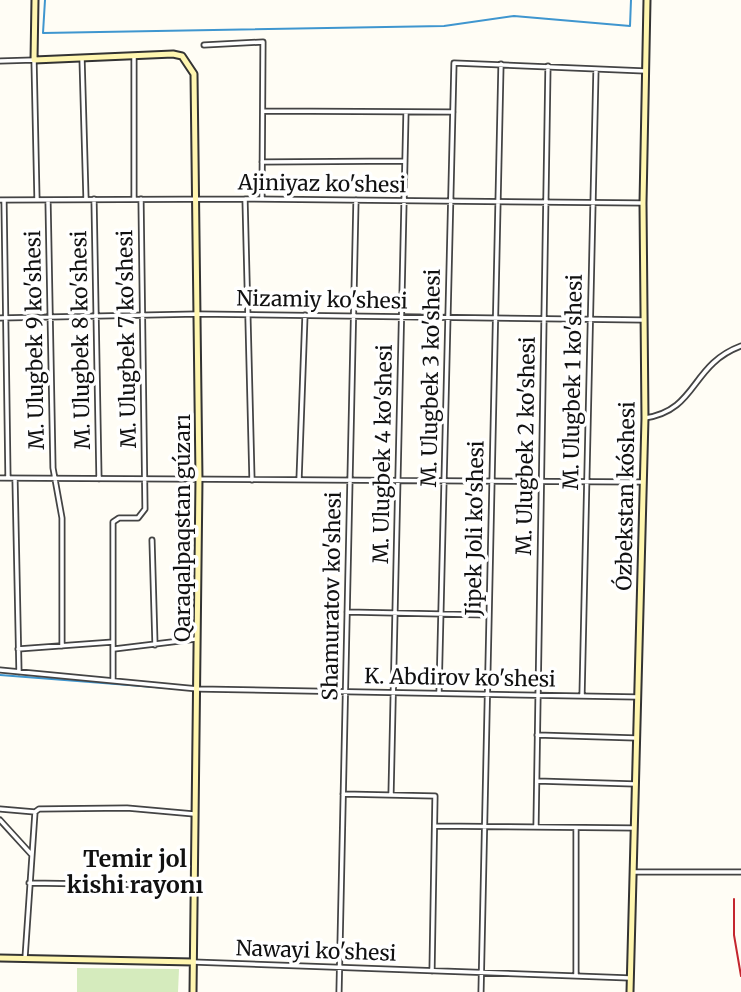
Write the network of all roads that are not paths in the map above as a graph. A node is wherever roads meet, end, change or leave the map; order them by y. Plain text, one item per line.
1 (35, 0) edge
2 (647, 0) edge
3 (204, 45) dead end
4 (134, 56) junction
5 (82, 58) junction
6 (34, 60) junction
7 (0, 61) edge
8 (501, 64) junction
9 (548, 66) junction
10 (596, 69) junction
11 (645, 71) junction
12 (262, 111) junction
13 (453, 112) junction
14 (406, 113) junction
15 (405, 161) junction
16 (262, 162) junction
17 (134, 199) junction
18 (141, 199) junction
19 (196, 199) junction
20 (245, 199) junction
21 (262, 199) junction
22 (2, 200) edge
23 (37, 200) junction
24 (48, 200) junction
25 (86, 200) junction
26 (94, 200) junction
27 (356, 200) junction
28 (404, 201) junction
29 (450, 201) junction
30 (498, 202) junction
31 (546, 202) junction
32 (593, 203) junction
33 (643, 204) junction
34 (198, 314) junction
35 (248, 315) junction
36 (305, 315) junction
37 (142, 316) junction
38 (354, 316) junction
39 (98, 317) junction
40 (402, 317) junction
41 (448, 317) junction
42 (0, 318) edge
43 (7, 318) junction
44 (50, 318) junction
45 (496, 318) junction
46 (544, 318) junction
47 (590, 319) junction
48 (643, 320) junction
49 (741, 346) edge
50 (645, 418) junction
51 (0, 478) edge
52 (8, 478) junction
53 (15, 479) junction
54 (57, 479) junction
55 (99, 479) junction
56 (145, 479) junction
57 (200, 479) junction
58 (252, 480) junction
59 (299, 480) junction
60 (350, 481) junction
61 (398, 481) junction
62 (444, 481) junction
63 (492, 481) junction
64 (541, 482) junction
65 (587, 482) junction
66 (643, 482) junction
67 (152, 540) dead end
68 (347, 612) junction
69 (395, 613) junction
70 (441, 614) junction
71 (489, 615) junction
72 (198, 639) junction
73 (113, 642) junction
74 (155, 645) junction
75 (62, 646) junction
76 (19, 649) junction
77 (113, 649) junction
78 (0, 670) edge
79 (19, 672) junction
80 (113, 678) junction
81 (198, 689) junction
82 (345, 692) junction
83 (393, 692) junction
84 (439, 693) junction
85 (488, 693) junction
86 (538, 695) junction
87 (582, 696) junction
88 (637, 697) junction
89 (537, 735) junction
90 (636, 738) junction
91 (537, 782) junction
92 (635, 784) junction
93 (343, 794) junction
94 (391, 795) junction
95 (0, 808) edge
96 (35, 812) junction
97 (196, 814) junction
98 (0, 820) edge
99 (436, 826) junction
100 (485, 826) junction
101 (536, 826) junction
102 (576, 827) junction
103 (634, 828) junction
104 (31, 854) junction
105 (633, 872) junction
106 (741, 872) edge
107 (29, 883) junction
108 (156, 885) dead end
109 (0, 958) edge
110 (25, 958) junction
111 (193, 962) junction
112 (339, 968) junction
113 (432, 971) junction
114 (482, 973) junction
115 (576, 976) junction
116 (630, 978) junction
117 (193, 992) edge
118 (339, 992) edge
119 (481, 992) edge
120 (629, 992) edge

1 - 6 street
2 - 11 street, Ózbekstan kóshesi
3 - 12 street
4 - 5 street
4 - 17 street
4 - 19 street, Qaraqalpaqstan gúzarı
5 - 6 street
5 - 25 street
6 - 7 street
6 - 23 street
8 - 9 street
8 - 13 street, M. Ulugbek 3 ko'shesi
8 - 30 street, Jipek Joli ko'shesi
9 - 10 street
9 - 31 street, M. Ulugbek 2 ko'shesi
10 - 11 street
10 - 32 street, M. Ulugbek 1 ko'shesi
11 - 33 street, Ózbekstan kóshesi
12 - 14 street
12 - 16 street
13 - 14 street
13 - 29 street, M. Ulugbek 3 ko'shesi
14 - 15 street, M. Ulugbek 4 ko'shesi
15 - 16 street, Ajiniyaz ko'shesi
15 - 28 street, M. Ulugbek 4 ko'shesi
16 - 21 street
17 - 18 street, Ajiniyaz ko'shesi
17 - 26 street, Ajiniyaz ko'shesi
18 - 19 street, Ajiniyaz ko'shesi
18 - 37 street, M. Ulugbek 7 ko'shesi
19 - 20 street, Ajiniyaz ko'shesi
19 - 34 street, Qaraqalpaqstan gúzarı
20 - 21 street, Ajiniyaz ko'shesi
20 - 35 street
21 - 27 street, Ajiniyaz ko'shesi
22 - 23 street, Ajiniyaz ko'shesi
22 - 43 street
23 - 24 street, Ajiniyaz ko'shesi
24 - 25 street, Ajiniyaz ko'shesi
24 - 44 street, M. Ulugbek 9 ko'shesi
25 - 26 street, Ajiniyaz ko'shesi
26 - 39 street, M. Ulugbek 8 ko'shesi
27 - 28 street, Ajiniyaz ko'shesi
27 - 38 street, Shamuratov ko'shesi
28 - 29 street, Ajiniyaz ko'shesi
28 - 40 street, M. Ulugbek 4 ko'shesi
29 - 30 street, Ajiniyaz ko'shesi
29 - 41 street, M. Ulugbek 3 ko'shesi
30 - 31 street, Ajiniyaz ko'shesi
30 - 45 street, Jipek Joli ko'shesi
31 - 32 street, Ajiniyaz ko'shesi
31 - 46 street, M. Ulugbek 2 ko'shesi
32 - 33 street, Ajiniyaz ko'shesi
32 - 47 street, M. Ulugbek 1 ko'shesi
33 - 48 street, Ózbekstan kóshesi
34 - 35 street, Nizamiy ko'shesi
34 - 37 street, Nizamiy ko'shesi
34 - 57 street, Qaraqalpaqstan gúzarı
35 - 36 street, Nizamiy ko'shesi
35 - 58 street
36 - 38 street, Nizamiy ko'shesi
36 - 59 street
37 - 39 street, Nizamiy ko'shesi
37 - 56 street, M. Ulugbek 7 ko'shesi
38 - 40 street, Nizamiy ko'shesi
38 - 60 street, Shamuratov ko'shesi
39 - 44 street, Nizamiy ko'shesi
39 - 55 street, M. Ulugbek 8 ko'shesi
40 - 41 street, Nizamiy ko'shesi
40 - 61 street, M. Ulugbek 4 ko'shesi
41 - 45 street, Nizamiy ko'shesi
41 - 62 street, M. Ulugbek 3 ko'shesi
42 - 43 street, Nizamiy ko'shesi
43 - 44 street, Nizamiy ko'shesi
43 - 52 street
44 - 54 street, M. Ulugbek 9 ko'shesi
45 - 46 street, Nizamiy ko'shesi
45 - 63 street, Jipek Joli ko'shesi
46 - 47 street, Nizamiy ko'shesi
46 - 64 street, M. Ulugbek 2 ko'shesi
47 - 48 street, Nizamiy ko'shesi
47 - 65 street, M. Ulugbek 1 ko'shesi
48 - 50 street, Ózbekstan kóshesi
49 - 50 street
50 - 66 street, Ózbekstan kóshesi
51 - 52 street
52 - 53 street
53 - 54 street
53 - 76 street
54 - 55 street
54 - 75 street, M. Ulugbek 9 ko'shesi
55 - 56 street
56 - 57 street
56 - 73 street, M. Ulugbek 7 ko'shesi
57 - 58 street
57 - 72 street, Qaraqalpaqstan gúzarı
58 - 59 street
59 - 60 street
60 - 61 street
60 - 68 street, Shamuratov ko'shesi
61 - 62 street
61 - 69 street, M. Ulugbek 4 ko'shesi
62 - 63 street
62 - 70 street, M. Ulugbek 3 ko'shesi
63 - 64 street
63 - 71 street, Jipek Joli ko'shesi
64 - 65 street
64 - 86 street, M. Ulugbek 2 ko'shesi
65 - 66 street
65 - 87 street, M. Ulugbek 1 ko'shesi
66 - 88 street, Ózbekstan kóshesi
67 - 74 street
68 - 69 street
68 - 82 street, Shamuratov ko'shesi
69 - 70 street
69 - 83 street, M. Ulugbek 4 ko'shesi
70 - 71 street
70 - 84 street, M. Ulugbek 3 ko'shesi
71 - 85 street, Jipek Joli ko'shesi
72 - 74 street
72 - 81 street, Qaraqalpaqstan gúzarı
73 - 75 street
73 - 77 street
74 - 77 street
75 - 76 street
76 - 79 street
77 - 80 street
78 - 79 street, K. Abdirov ko'shesi
79 - 80 street, K. Abdirov ko'shesi
80 - 81 street, K. Abdirov ko'shesi
81 - 82 street, K. Abdirov ko'shesi
81 - 97 street, Qaraqalpaqstan gúzarı
82 - 83 street, K. Abdirov ko'shesi
82 - 93 street, Shamuratov ko'shesi
83 - 84 street, K. Abdirov ko'shesi
83 - 94 street, M. Ulugbek 4 ko'shesi
84 - 85 street, K. Abdirov ko'shesi
85 - 86 street, K. Abdirov ko'shesi
85 - 100 street, Jipek Joli ko'shesi
86 - 87 street, K. Abdirov ko'shesi
86 - 89 street, M. Ulugbek 2 ko'shesi
87 - 88 street, K. Abdirov ko'shesi
88 - 90 street, Ózbekstan kóshesi
89 - 90 street
89 - 91 street, M. Ulugbek 2 ko'shesi
90 - 92 street, Ózbekstan kóshesi
91 - 92 street
91 - 101 street, M. Ulugbek 2 ko'shesi
92 - 103 street, Ózbekstan kóshesi
93 - 94 street
93 - 112 street, Shamuratov ko'shesi
94 - 99 street
95 - 96 street
96 - 97 street
96 - 104 street
97 - 111 street, Qaraqalpaqstan gúzarı
98 - 104 street
99 - 100 street
99 - 113 street
100 - 101 street
100 - 114 street, Jipek Joli ko'shesi
101 - 102 street
102 - 103 street
102 - 115 street
103 - 105 street, Ózbekstan kóshesi
104 - 107 street
105 - 106 street
105 - 116 street, Ózbekstan kóshesi
107 - 108 street
107 - 110 street
109 - 110 street, Nawayi ko'shesi
110 - 111 street, Nawayi ko'shesi
111 - 112 street, Nawayi ko'shesi
111 - 117 street, Qaraqalpaqstan gúzarı
112 - 113 street, Nawayi ko'shesi
112 - 118 street, Shamuratov ko'shesi
113 - 114 street, Nawayi ko'shesi
114 - 115 street, Nawayi ko'shesi
114 - 119 street, Jipek Joli ko'shesi
115 - 116 street, Nawayi ko'shesi
116 - 120 street, Ózbekstan kóshesi

